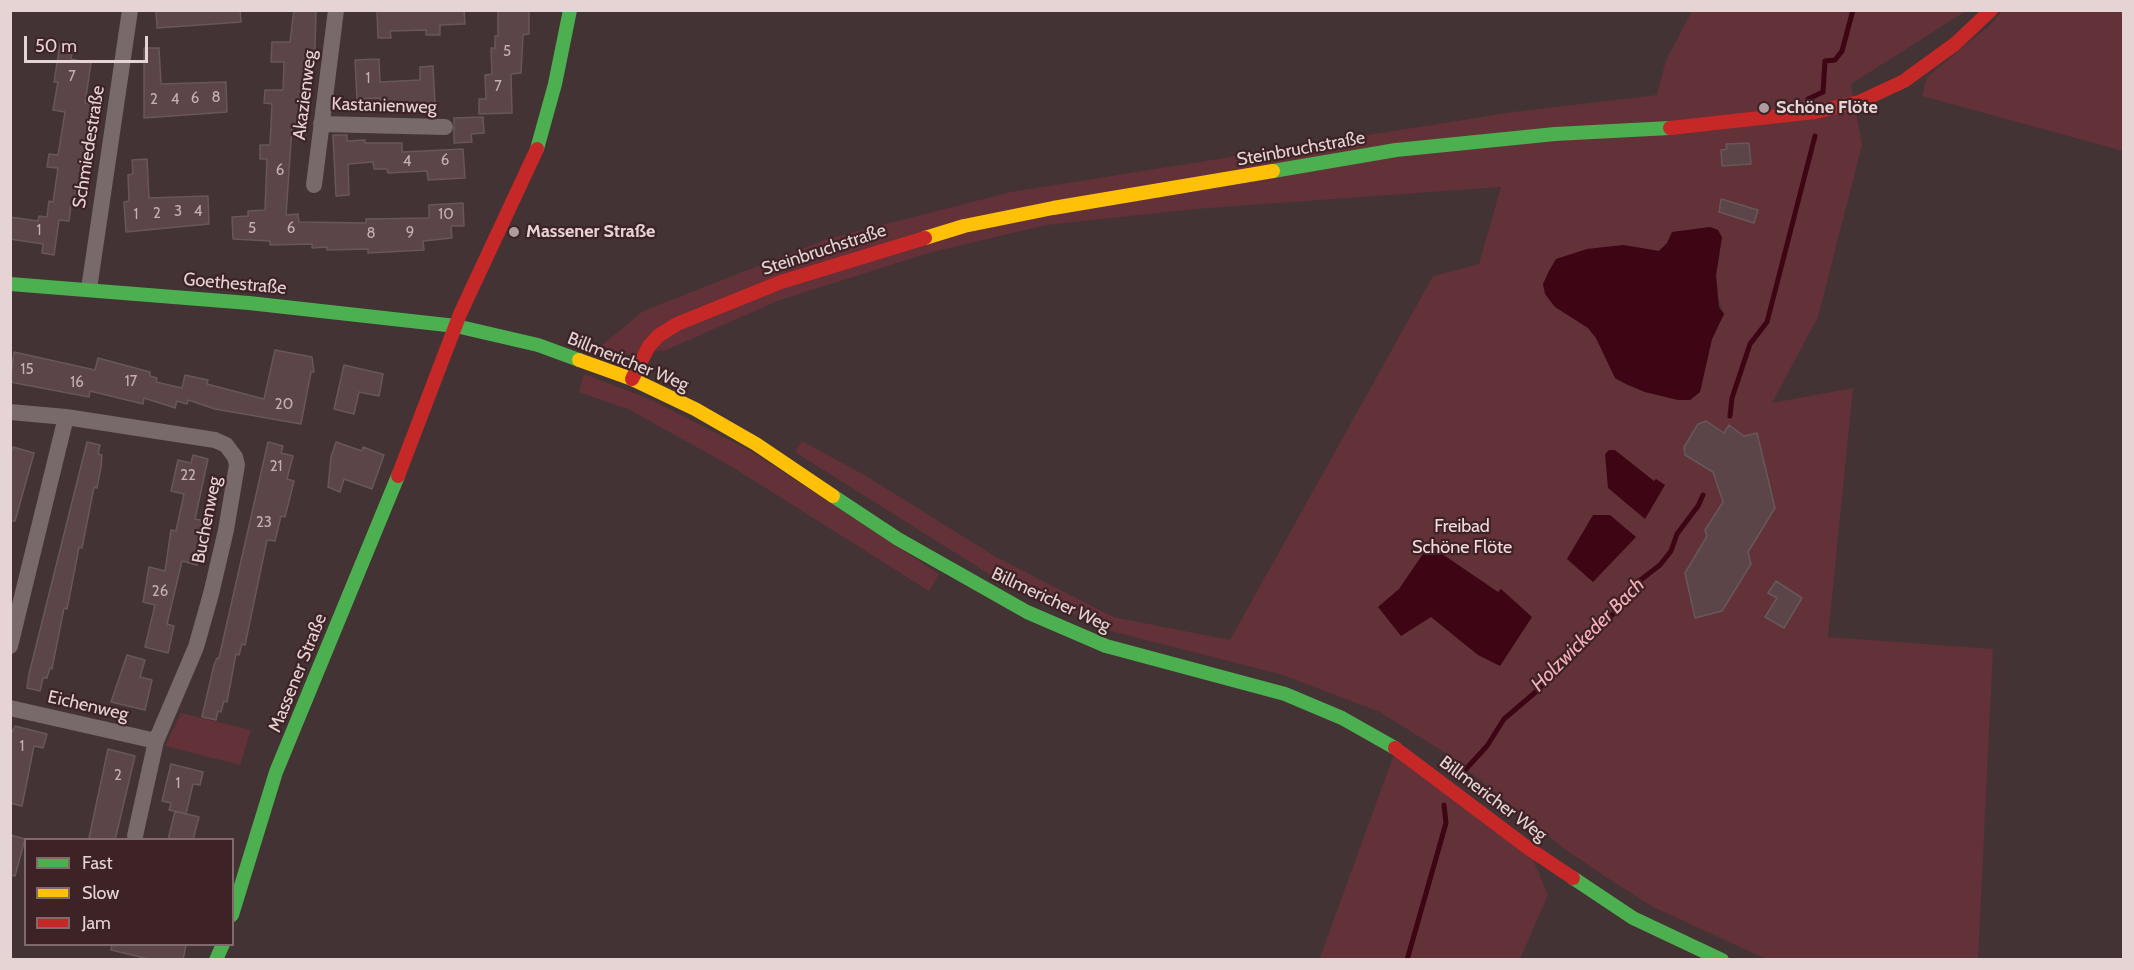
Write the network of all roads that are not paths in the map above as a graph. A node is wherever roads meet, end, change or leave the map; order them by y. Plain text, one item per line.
1 (130, 10) edge
2 (336, 10) edge
3 (570, 10) edge
4 (1991, 10) edge
5 (321, 124) junction
6 (445, 127) dead end
7 (314, 185) dead end
8 (10, 284) edge
9 (89, 289) junction
10 (456, 326) junction
11 (632, 379) junction
12 (10, 412) edge
13 (66, 417) junction
14 (10, 646) edge
15 (10, 708) edge
16 (156, 741) junction
17 (135, 836) dead end
18 (234, 908) edge
19 (223, 946) edge
20 (216, 960) edge
21 (1722, 960) edge

1 - 9 street, Schmiedestraße
2 - 5 street, Akazienweg
3 - 10 street, Massener Straße
4 - 11 street, Steinbruchstraße
5 - 6 street, Kastanienweg
5 - 7 street, Akazienweg
8 - 9 street, Goethestraße
9 - 10 street, Goethestraße
10 - 11 street, Billmericher Weg
10 - 18 street, Massener Straße
11 - 21 street, Billmericher Weg
12 - 13 street, Buchenweg
13 - 14 street
13 - 16 street, Buchenweg
15 - 16 street, Eichenweg
16 - 17 street
19 - 20 street

